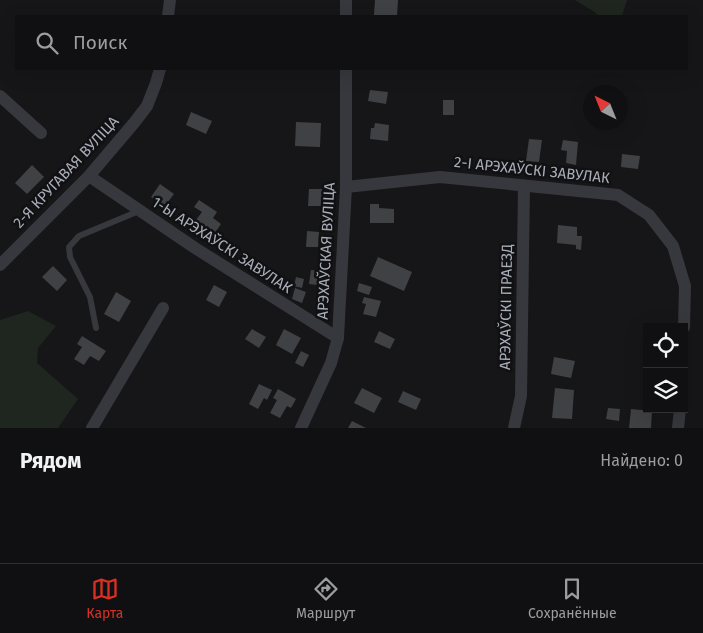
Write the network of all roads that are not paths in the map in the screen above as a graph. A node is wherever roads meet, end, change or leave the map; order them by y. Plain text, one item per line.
1 (170, 0) edge
2 (346, 0) edge
3 (168, 15) edge
4 (346, 15) edge
5 (160, 70) edge
6 (346, 70) edge
7 (0, 96) edge
8 (41, 133) dead end
9 (89, 176) junction
10 (524, 186) junction
11 (346, 187) junction
12 (139, 211) junction
13 (0, 265) edge
14 (163, 308) dead end
15 (684, 323) edge
16 (96, 328) dead end
17 (338, 338) junction
18 (680, 413) edge
19 (92, 428) edge
20 (301, 428) edge
21 (514, 428) edge
22 (678, 428) edge

1 - 3 street
2 - 4 street
5 - 9 street, 2-Я КРУГАВАЯ ВУЛІЦА
6 - 11 street, АРЭХАЎСКАЯ ВУЛІЦА
7 - 8 street
9 - 12 street, 1-Ы АРЭХАЎСКІ ЗАВУЛАК
9 - 13 street, 2-Я КРУГАВАЯ ВУЛІЦА
10 - 11 street, 2-І АРЭХАЎСКІ ЗАВУЛАК
10 - 15 street, 2-І АРЭХАЎСКІ ЗАВУЛАК
10 - 21 street, АРЭХАЎСКІ ПРАЕЗД
11 - 17 street, АРЭХАЎСКАЯ ВУЛІЦА
12 - 16 lane
12 - 17 street, 1-Ы АРЭХАЎСКІ ЗАВУЛАК
14 - 19 street
17 - 20 street, АРЭХАЎСКАЯ ВУЛІЦА
18 - 22 street

